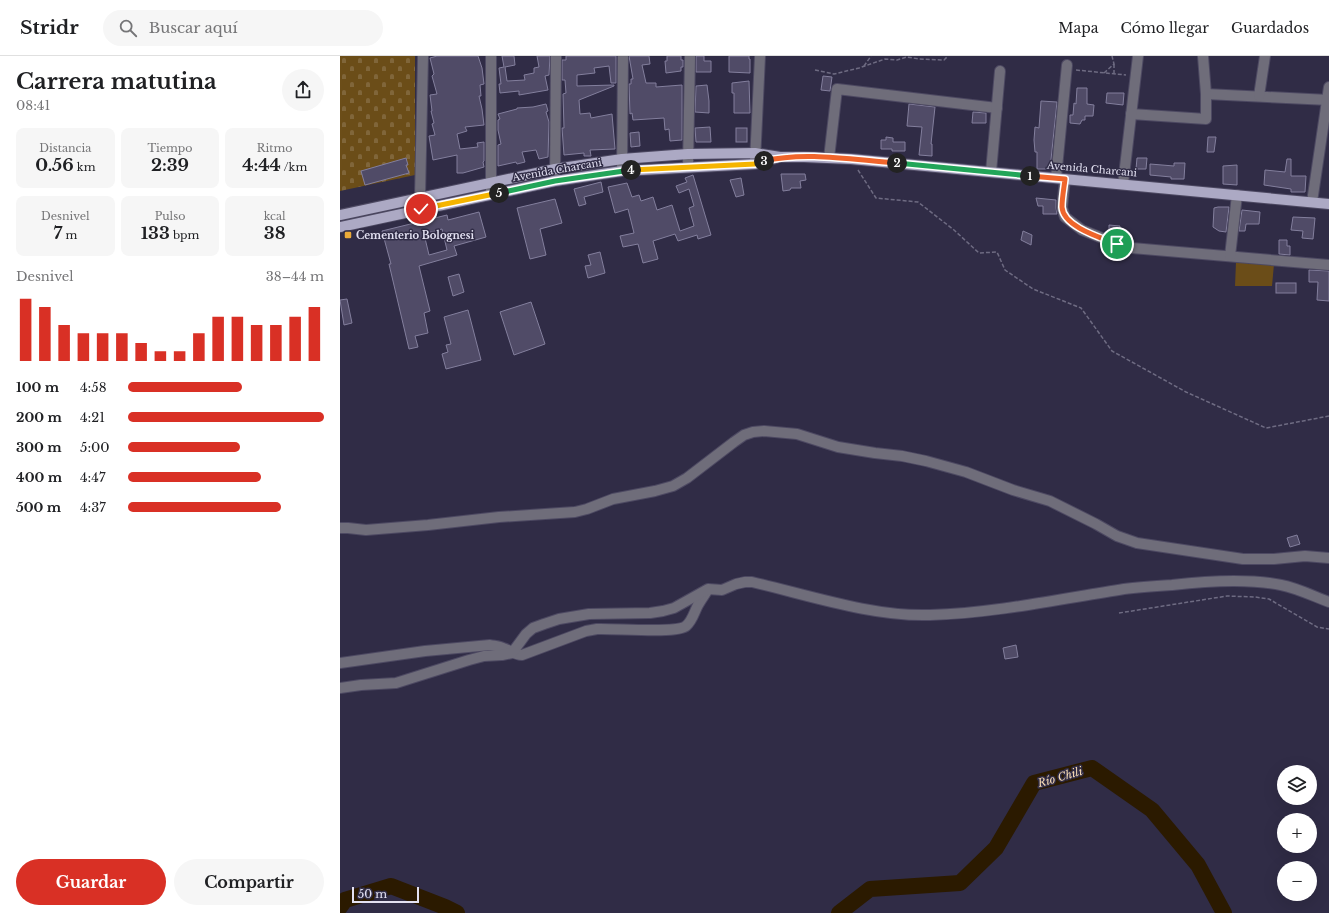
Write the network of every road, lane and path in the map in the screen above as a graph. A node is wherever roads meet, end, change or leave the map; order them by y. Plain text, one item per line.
1 (423, 56) edge
2 (491, 56) edge
3 (556, 56) edge
4 (623, 56) edge
5 (690, 56) edge
6 (760, 56) edge
7 (870, 56) edge
8 (948, 56) edge
9 (1112, 56) edge
10 (1138, 56) edge
11 (1203, 56) edge
12 (1265, 56) edge
13 (1114, 64) junction
14 (864, 66) junction
15 (1067, 67) joint
16 (815, 70) dead end
17 (1000, 71) dead end
18 (1104, 73) junction
19 (1114, 73) junction
20 (1136, 76) junction
21 (1329, 87) edge
22 (1206, 94) junction
23 (1259, 96) junction
24 (1328, 100) edge
25 (996, 108) junction
26 (1131, 114) junction
27 (755, 153) junction
28 (688, 154) junction
29 (780, 157) junction
30 (829, 158) junction
31 (622, 159) junction
32 (851, 159) junction
33 (755, 164) junction
34 (688, 166) junction
35 (555, 169) junction
36 (622, 171) junction
37 (991, 172) junction
38 (1061, 178) junction
39 (555, 181) junction
40 (490, 183) junction
41 (1123, 184) junction
42 (491, 194) junction
43 (1237, 195) junction
44 (420, 197) junction
45 (1312, 202) junction
46 (1329, 204) edge
47 (421, 209) junction
48 (340, 215) edge
49 (340, 227) edge
50 (1230, 256) junction
51 (1329, 265) edge
52 (1329, 416) edge
53 (340, 528) edge
54 (1329, 558) edge
55 (708, 589) junction
56 (1329, 602) edge
57 (1118, 613) dead end
58 (1329, 629) edge
59 (512, 653) junction
60 (340, 664) edge
61 (340, 688) edge

1 - 44 street
2 - 40 street
3 - 35 street
4 - 31 street
5 - 28 street
6 - 27 street
7 - 14 path
8 - 14 path
9 - 13 path
10 - 20 street
11 - 22 street
12 - 23 street
13 - 18 path
13 - 19 path
14 - 16 path
15 - 18 path
15 - 38 street
17 - 25 street
18 - 19 path
19 - 20 path
20 - 26 street
21 - 24 street
22 - 23 street
22 - 26 street
23 - 24 street
24 - 45 street
25 - 30 street
25 - 37 street
26 - 41 street
27 - 28 main road, Avenida Charcani
27 - 29 main road, Avenida Charcani
27 - 33 street
28 - 31 main road, Avenida Charcani
28 - 34 street
29 - 30 main road, Avenida Charcani
29 - 33 main road, Avenida Charcani
30 - 32 main road, Avenida Charcani
31 - 35 main road, Avenida Charcani
31 - 36 street
32 - 37 main road, Avenida Charcani
32 - 52 path
33 - 34 main road, Avenida Charcani
34 - 36 main road, Avenida Charcani
35 - 39 street
35 - 40 main road, Avenida Charcani
36 - 39 main road, Avenida Charcani
37 - 38 main road, Avenida Charcani
38 - 41 main road, Avenida Charcani
38 - 50 street
39 - 42 main road, Avenida Charcani
40 - 42 street
40 - 44 main road, Avenida Charcani
41 - 43 main road, Avenida Charcani
42 - 47 main road, Avenida Charcani
43 - 45 main road, Avenida Charcani
43 - 50 street
44 - 47 street
44 - 48 main road, Avenida Charcani
45 - 46 main road, Avenida Charcani
47 - 49 main road, Avenida Charcani
50 - 51 street
53 - 54 street
55 - 56 street
55 - 59 street
55 - 59 street
57 - 58 path
59 - 60 street
59 - 61 street

